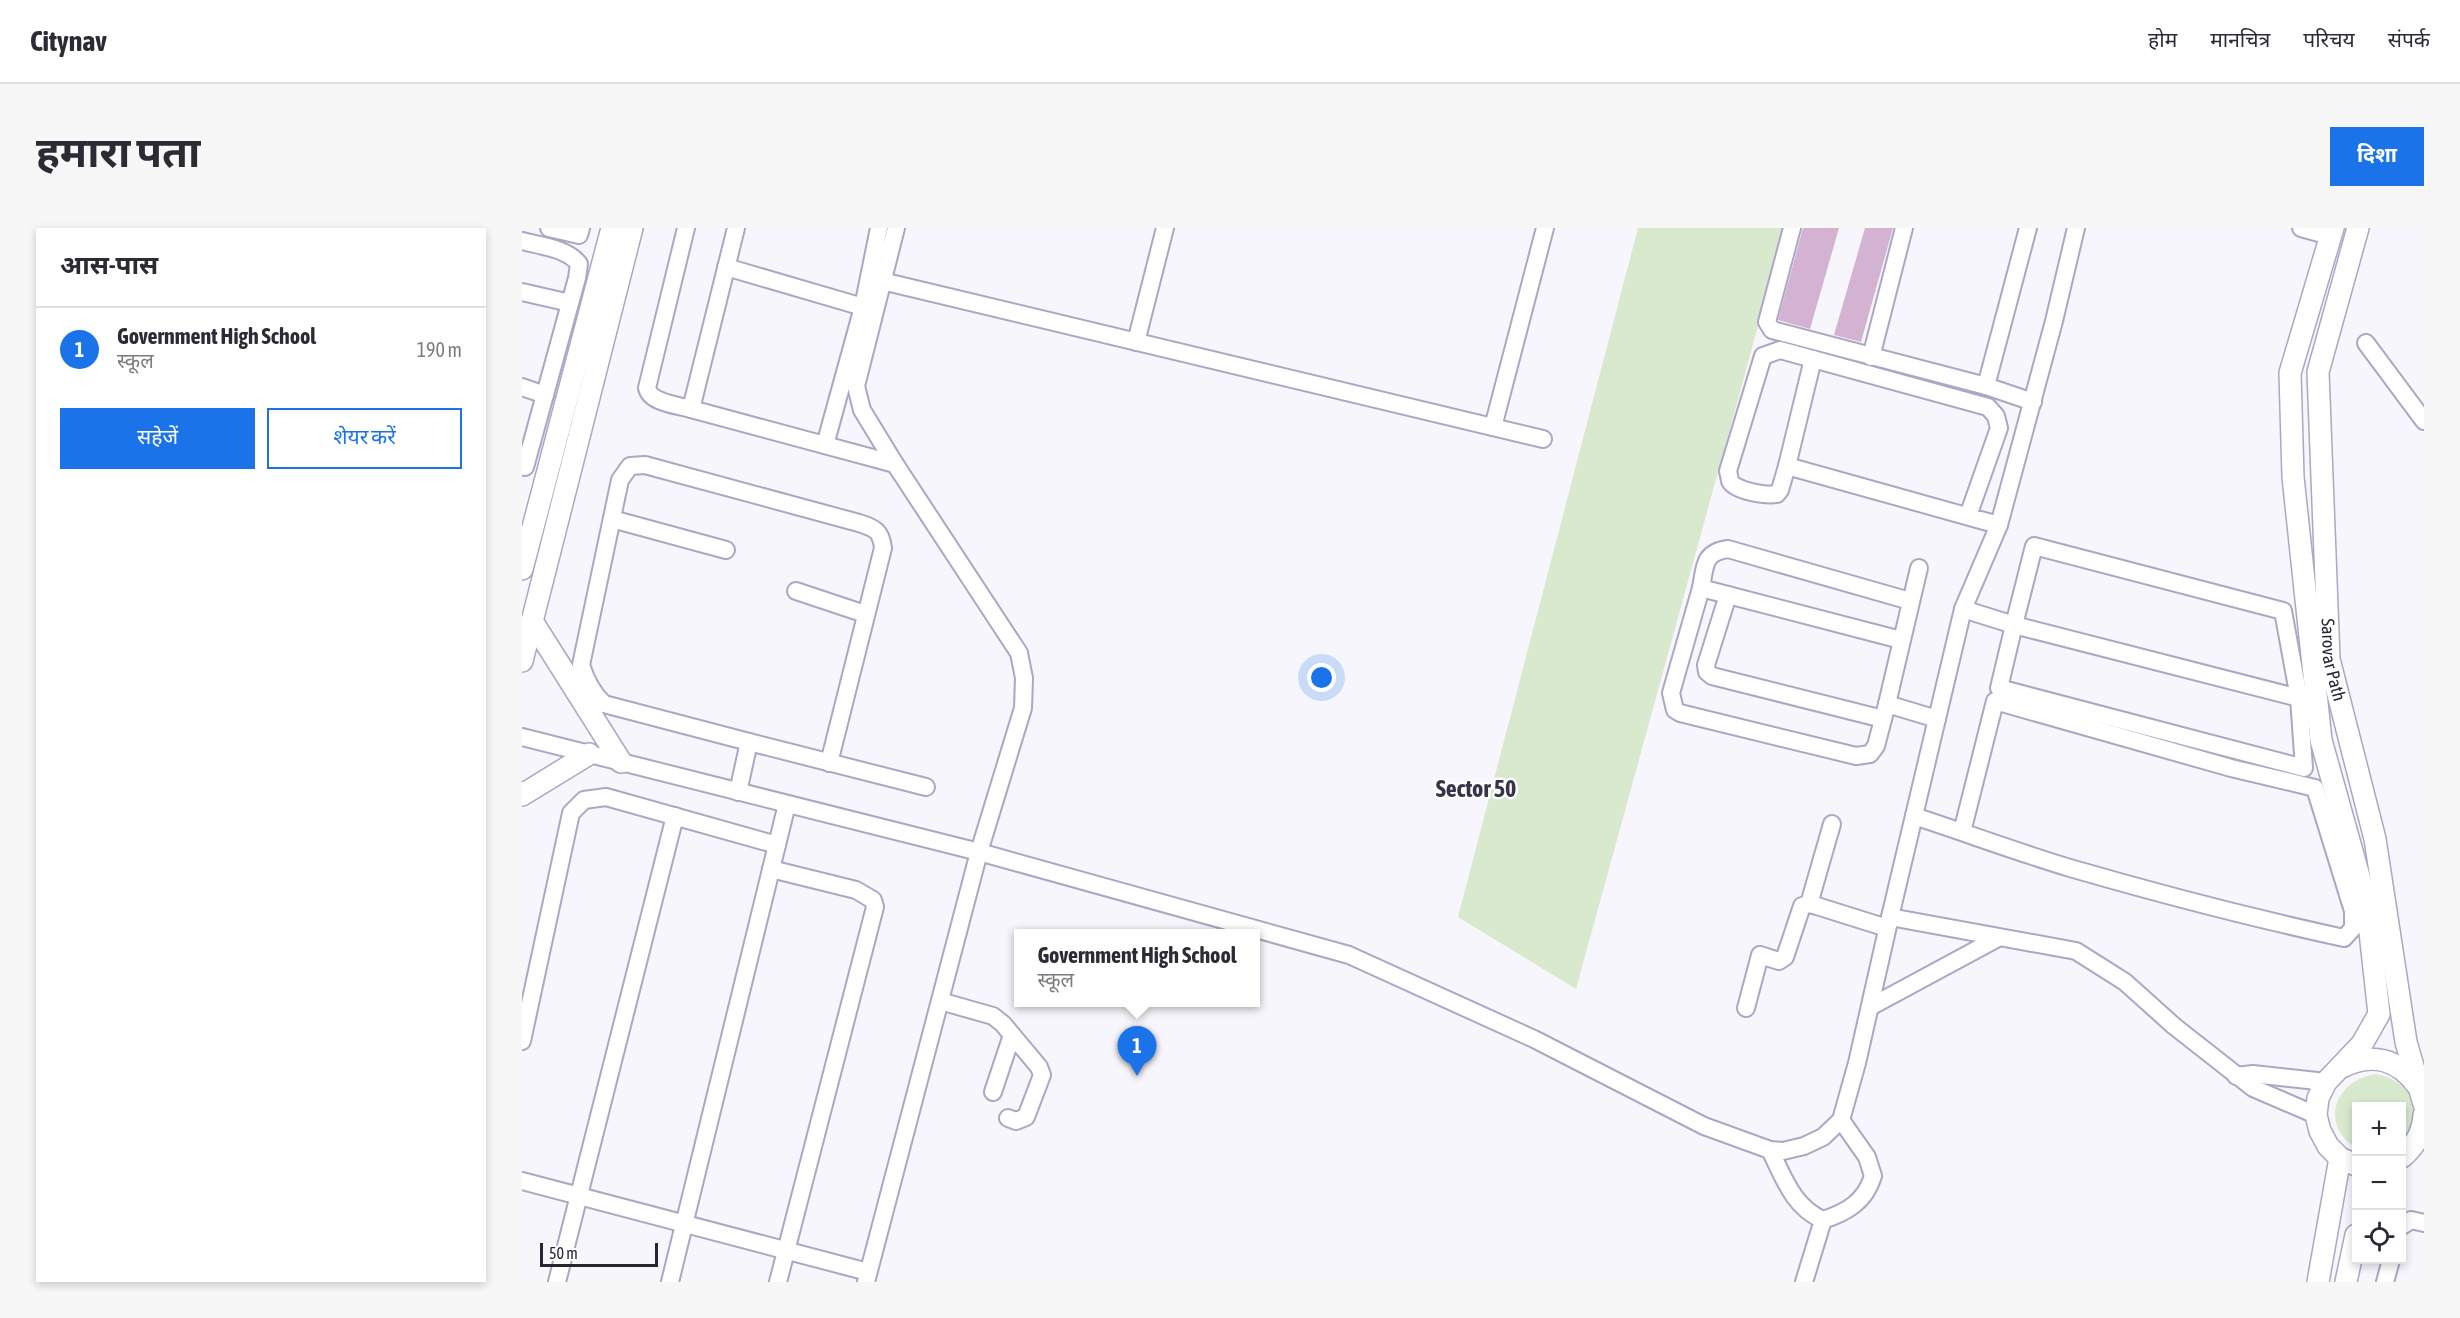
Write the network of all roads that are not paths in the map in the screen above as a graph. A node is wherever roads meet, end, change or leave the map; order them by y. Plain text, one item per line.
1 (549, 228) edge
2 (581, 228) edge
3 (612, 228) edge
4 (632, 228) edge
5 (686, 228) edge
6 (736, 228) edge
7 (879, 228) edge
8 (896, 228) edge
9 (1165, 228) edge
10 (1545, 228) edge
11 (1792, 228) edge
12 (1904, 228) edge
13 (2028, 228) edge
14 (2076, 228) edge
15 (2301, 228) edge
16 (2358, 228) edge
17 (2332, 232) edge
18 (522, 241) edge
19 (726, 267) junction
20 (882, 281) junction
21 (522, 292) edge
22 (570, 303) junction
23 (863, 307) junction
24 (1136, 342) junction
25 (2366, 343) dead end
26 (1871, 357) junction
27 (1813, 359) junction
28 (1986, 386) junction
29 (522, 387) edge
30 (545, 395) junction
31 (2032, 402) junction
32 (691, 409) junction
33 (2424, 421) edge
34 (1493, 427) junction
35 (1543, 439) dead end
36 (527, 441) edge
37 (825, 445) junction
38 (895, 464) junction
39 (522, 466) edge
40 (1786, 466) junction
41 (1968, 516) junction
42 (612, 519) junction
43 (1999, 525) junction
44 (726, 550) dead end
45 (522, 568) edge
46 (1919, 568) dead end
47 (1701, 588) junction
48 (796, 591) dead end
49 (1728, 595) junction
50 (1910, 601) junction
51 (1963, 609) junction
52 (865, 614) junction
53 (532, 621) junction
54 (2014, 625) junction
55 (1901, 640) junction
56 (522, 661) edge
57 (2299, 698) junction
58 (1886, 712) junction
59 (1937, 719) junction
60 (522, 737) edge
61 (749, 742) junction
62 (589, 754) junction
63 (621, 762) junction
64 (829, 763) junction
65 (927, 787) dead end
66 (738, 792) junction
67 (522, 795) edge
68 (787, 804) junction
69 (675, 816) junction
70 (1914, 816) junction
71 (1832, 824) dead end
72 (1962, 832) junction
73 (777, 844) junction
74 (979, 852) junction
75 (771, 869) junction
76 (1809, 904) junction
77 (1888, 922) junction
78 (1256, 929) edge
79 (1260, 930) edge
80 (1998, 938) junction
81 (940, 1001) junction
82 (1870, 1007) junction
83 (1746, 1008) dead end
84 (1012, 1035) junction
85 (522, 1041) edge
86 (2236, 1076) junction
87 (2332, 1076) junction
88 (993, 1092) dead end
89 (2422, 1096) edge
90 (2316, 1115) junction
91 (2424, 1115) edge
92 (1008, 1118) dead end
93 (1841, 1120) junction
94 (2413, 1148) edge
95 (1770, 1150) junction
96 (2348, 1161) edge
97 (522, 1181) edge
98 (580, 1196) junction
99 (1823, 1220) junction
100 (2406, 1223) edge
101 (2424, 1223) edge
102 (685, 1224) junction
103 (786, 1251) junction
104 (2352, 1254) edge
105 (2390, 1264) edge
106 (867, 1277) edge
107 (557, 1282) edge
108 (670, 1282) edge
109 (778, 1282) edge
110 (1804, 1282) edge
111 (2318, 1282) edge
112 (2346, 1282) edge
113 (2385, 1282) edge

1 - 2 street
3 - 45 main road
4 - 53 main road
5 - 32 street
6 - 19 street
7 - 23 street
8 - 20 street
9 - 24 street
10 - 34 street
11 - 26 street
12 - 26 street
13 - 28 street
14 - 31 street
15 - 17 street
16 - 89 main road, Sarovar Path
17 - 87 main road
18 - 22 street
19 - 23 street
19 - 32 street
20 - 24 street
20 - 38 street
21 - 22 street
22 - 30 street
23 - 37 street
24 - 34 street
25 - 33 street
26 - 28 street
27 - 40 street
27 - 40 street
27 - 41 street
28 - 31 street
29 - 30 street
30 - 36 street
31 - 43 street
32 - 37 street
34 - 35 street
36 - 39 street
37 - 38 street
38 - 74 street
40 - 41 street
41 - 43 street
42 - 44 street
42 - 52 street
42 - 61 street
43 - 51 street
46 - 50 street
47 - 49 street
47 - 50 street
47 - 58 street
48 - 52 street
49 - 55 street
49 - 58 street
50 - 55 street
51 - 54 street
51 - 59 street
52 - 64 street
53 - 56 main road
53 - 63 main road
54 - 57 street
54 - 57 street
54 - 57 street
55 - 58 street
58 - 59 street
59 - 70 street
60 - 62 street
61 - 64 street
61 - 66 street
62 - 63 street
62 - 67 main road
63 - 66 street
64 - 65 street
66 - 68 street
68 - 73 street
68 - 74 street
69 - 73 street
69 - 85 street
69 - 98 street
70 - 72 street
70 - 77 street
71 - 76 street
72 - 72 street
73 - 75 street
74 - 78 street
74 - 81 street
75 - 102 street
75 - 103 street
76 - 77 street
76 - 83 street
77 - 80 street
77 - 82 street
79 - 95 street
80 - 82 street
80 - 86 street
81 - 84 street
81 - 106 street
82 - 93 street
84 - 88 street
84 - 92 street
86 - 87 street
86 - 90 street
87 - 89 main road
87 - 90 main road
90 - 96 main road
91 - 94 main road
93 - 95 street
93 - 99 street
95 - 99 street
96 - 111 main road
97 - 98 street
98 - 102 street
98 - 107 street
99 - 110 street
100 - 101 street
102 - 103 street
102 - 108 street
103 - 106 street
103 - 109 street
104 - 112 main road
105 - 113 street

